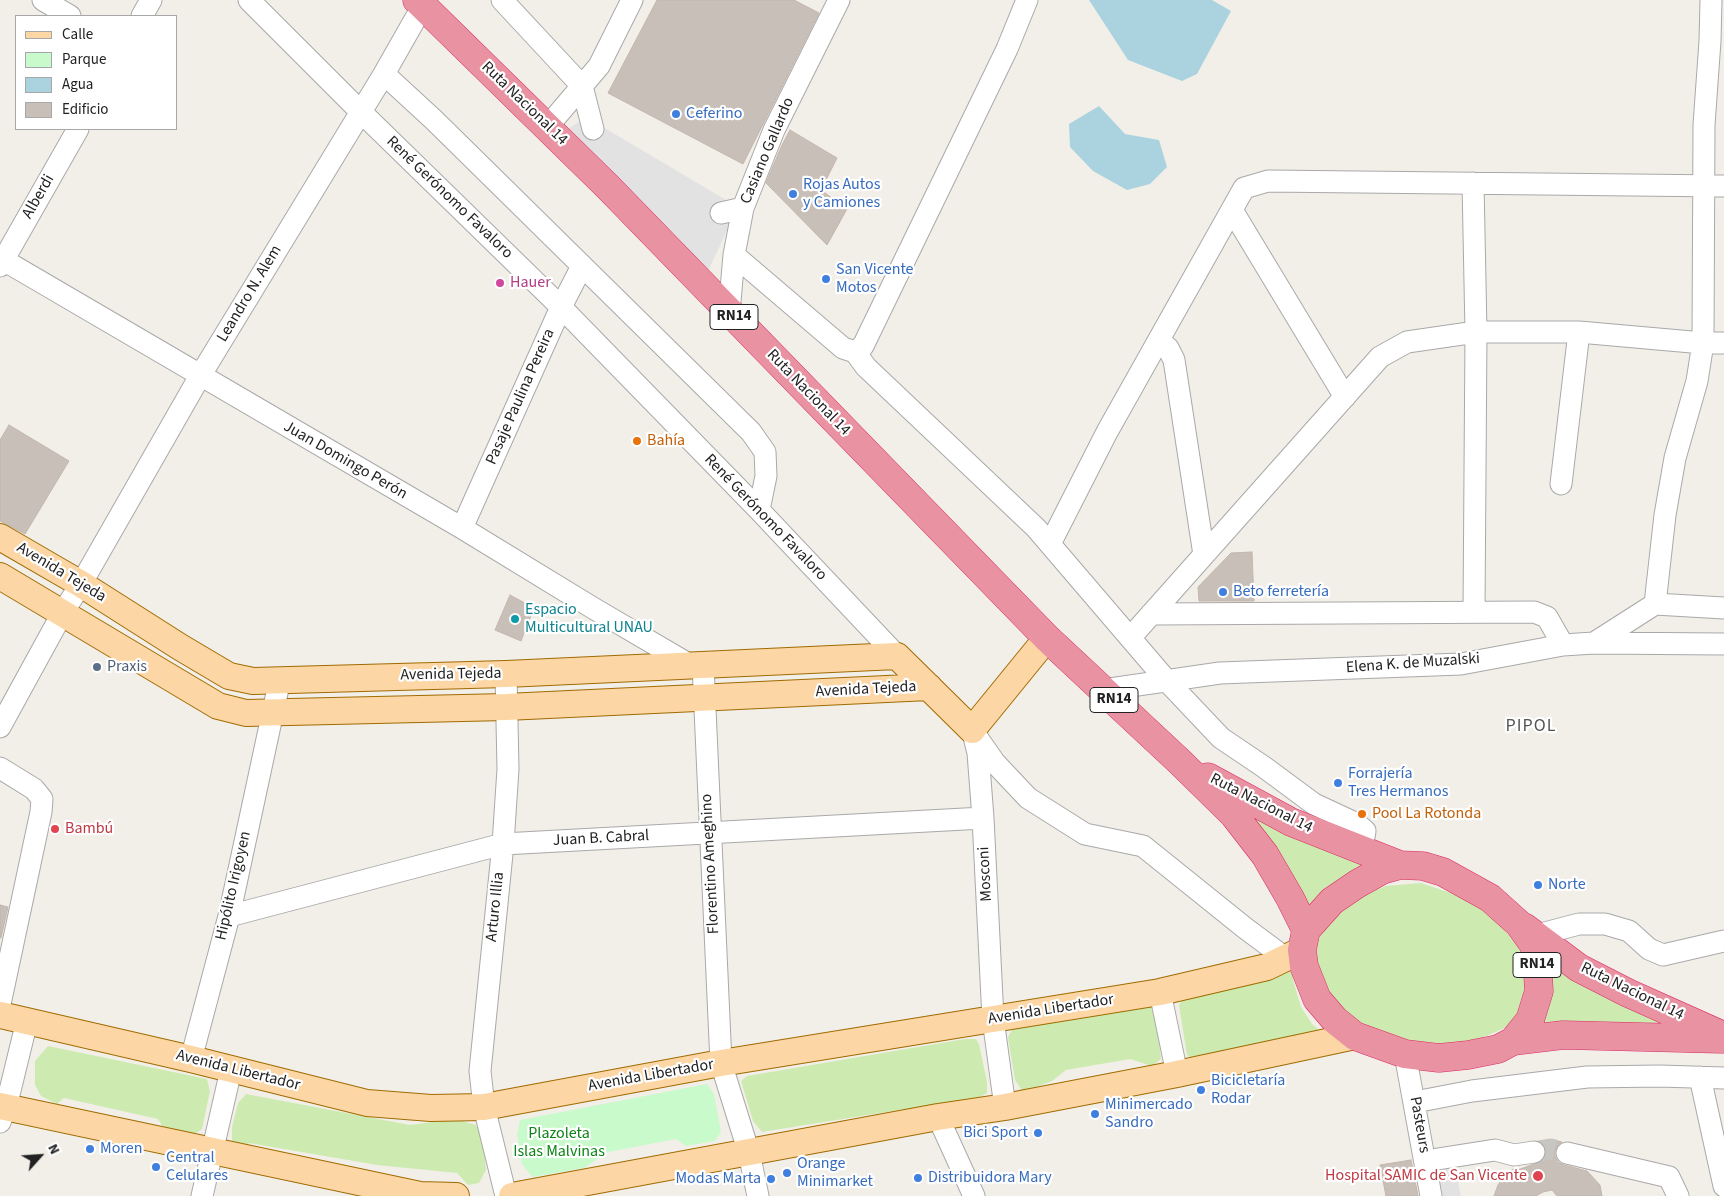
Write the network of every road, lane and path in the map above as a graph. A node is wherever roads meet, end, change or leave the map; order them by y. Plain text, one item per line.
1 (43, 0) edge
2 (151, 0) edge
3 (249, 0) edge
4 (502, 0) edge
5 (632, 0) edge
6 (839, 0) edge
7 (1027, 0) edge
8 (1710, 0) edge
9 (1724, 1) edge
10 (422, 2) edge
11 (68, 15) edge
12 (143, 15) edge
13 (384, 74) junction
14 (582, 86) junction
15 (361, 112) junction
16 (548, 126) junction
17 (592, 129) dead end
18 (77, 130) edge
19 (1473, 183) junction
20 (1714, 186) edge
21 (743, 208) junction
22 (1232, 210) junction
23 (721, 213) dead end
24 (734, 255) junction
25 (1, 261) edge
26 (582, 266) junction
27 (561, 307) junction
28 (729, 313) junction
29 (1476, 332) junction
30 (1579, 332) junction
31 (1158, 340) junction
32 (1703, 343) junction
33 (1724, 343) edge
34 (855, 352) junction
35 (200, 376) junction
36 (1345, 397) junction
37 (1560, 484) dead end
38 (759, 510) junction
39 (462, 528) junction
40 (0, 537) edge
41 (1050, 544) junction
42 (1204, 556) junction
43 (0, 576) edge
44 (81, 584) junction
45 (1655, 604) junction
46 (1724, 608) edge
47 (63, 612) junction
48 (1474, 612) junction
49 (1151, 614) junction
50 (1047, 638) junction
51 (1130, 638) junction
52 (1594, 643) junction
53 (1724, 644) edge
54 (1563, 645) junction
55 (897, 656) junction
56 (696, 665) junction
57 (506, 674) junction
58 (280, 679) junction
59 (1167, 680) junction
60 (929, 687) junction
61 (1103, 690) junction
62 (704, 698) junction
63 (506, 707) junction
64 (273, 712) junction
65 (0, 727) edge
66 (972, 730) junction
67 (1180, 762) junction
68 (0, 768) edge
69 (983, 818) junction
70 (709, 834) junction
71 (502, 844) junction
72 (1362, 849) junction
73 (1400, 865) junction
74 (229, 916) junction
75 (1528, 930) junction
76 (1724, 941) edge
77 (1297, 946) junction
78 (1160, 992) junction
79 (0, 1004) edge
80 (0, 1015) edge
81 (993, 1018) junction
82 (27, 1021) junction
83 (1355, 1036) junction
84 (1724, 1038) edge
85 (1513, 1041) junction
86 (1405, 1054) junction
87 (191, 1059) junction
88 (721, 1063) junction
89 (231, 1070) junction
90 (1177, 1074) junction
91 (1700, 1078) junction
92 (1724, 1078) edge
93 (1415, 1102) junction
94 (484, 1107) junction
95 (1005, 1107) junction
96 (2, 1112) edge
97 (938, 1117) junction
98 (212, 1152) junction
99 (1534, 1152) tunnel mouth
100 (748, 1153) junction
101 (1567, 1153) tunnel mouth
102 (1425, 1161) junction
103 (1724, 1186) edge
104 (202, 1196) edge
105 (456, 1196) edge
106 (506, 1196) edge
107 (512, 1196) edge
108 (758, 1196) edge
109 (974, 1196) edge
110 (1431, 1196) edge
111 (1678, 1196) edge

1 - 11 street
2 - 12 street
3 - 15 street, René Gerónomo Favaloro
4 - 14 street
5 - 14 street
6 - 21 street, Casiano Gallardo
7 - 34 street
8 - 9 street
8 - 20 street
10 - 13 street, Leandro N. Alem
10 - 16 highway, Ruta Nacional 14 / RN14
13 - 15 street, Leandro N. Alem
13 - 26 street
14 - 16 street
14 - 17 street
15 - 27 street, René Gerónomo Favaloro
15 - 35 street, Leandro N. Alem
16 - 28 highway, Ruta Nacional 14 / RN14
18 - 25 street, Alberdi
19 - 20 street
19 - 22 street
19 - 29 street
20 - 32 street
21 - 23 street
21 - 24 street, Casiano Gallardo
22 - 31 street
22 - 36 street
24 - 28 street, Casiano Gallardo
24 - 34 street
25 - 35 street, Juan Domingo Perón
26 - 27 street, Pasaje Paulina Pereira
26 - 38 street
27 - 38 street, René Gerónomo Favaloro
27 - 39 street, Pasaje Paulina Pereira
28 - 50 highway, Ruta Nacional 14 / RN14
29 - 30 street
29 - 36 street
29 - 48 street
30 - 32 street
30 - 37 street
31 - 41 street
31 - 42 street
32 - 33 street
32 - 45 street
34 - 41 street
35 - 39 street, Juan Domingo Perón
35 - 44 street, Leandro N. Alem
36 - 42 street
38 - 55 street, René Gerónomo Favaloro
39 - 56 street, Juan Domingo Perón
40 - 44 main road, Avenida Tejeda
41 - 51 street
42 - 49 street
43 - 47 main road, Avenida Tejeda
44 - 47 street, Leandro N. Alem
44 - 58 main road, Avenida Tejeda
45 - 46 street
45 - 52 street
47 - 64 main road, Avenida Tejeda
47 - 65 street
48 - 49 street
48 - 54 street
49 - 51 street
50 - 61 highway, Ruta Nacional 14 / RN14
50 - 66 main road
51 - 59 street
52 - 53 street, Elena K. de Muzalski
52 - 54 street, Elena K. de Muzalski
54 - 59 street, Elena K. de Muzalski
55 - 56 main road, Avenida Tejeda
55 - 60 main road, Avenida Tejeda
56 - 57 main road, Avenida Tejeda
56 - 62 street, Florentino Ameghino
57 - 58 main road, Avenida Tejeda
57 - 63 street, Arturo Illia
58 - 64 street, Hipólito Irigoyen
59 - 61 street, Elena K. de Muzalski
59 - 72 street
60 - 62 main road, Avenida Tejeda
60 - 66 main road, Avenida Tejeda
61 - 67 highway, Ruta Nacional 14 / RN14
62 - 63 main road, Avenida Tejeda
62 - 70 street, Florentino Ameghino
63 - 64 main road, Avenida Tejeda
63 - 71 street, Arturo Illia
64 - 74 street, Hipólito Irigoyen
66 - 69 street, Mosconi
66 - 77 street
67 - 72 highway, Ruta Nacional 14 / RN14
67 - 77 highway, Ruta Nacional 14 / RN14
68 - 79 street
69 - 70 street, Juan B. Cabral
69 - 81 street, Mosconi
70 - 71 street, Juan B. Cabral
70 - 88 street, Florentino Ameghino
71 - 74 street, Juan B. Cabral
71 - 94 street, Arturo Illia
72 - 73 highway, Ruta Nacional 14 / RN14
73 - 75 highway, Ruta Nacional 14 / RN14
73 - 77 highway, Ruta Nacional 14 / RN14
74 - 87 street, Hipólito Irigoyen
75 - 76 street
75 - 84 highway, Ruta Nacional 14 / RN14
75 - 85 highway, Ruta Nacional 14 / RN14
77 - 78 main road, Avenida Libertador
77 - 83 highway, Ruta Nacional 14 / RN14
78 - 81 main road, Avenida Libertador
78 - 90 street
80 - 82 main road, Avenida Libertador
81 - 88 main road, Avenida Libertador
81 - 95 street, Mosconi
82 - 87 main road, Avenida Libertador
82 - 96 street
83 - 86 highway, Ruta Nacional 14 / RN14
83 - 90 main road
84 - 85 highway, Ruta Nacional 14 / RN14
85 - 86 highway, Ruta Nacional 14 / RN14
86 - 93 street, Pasteurs
87 - 89 main road, Avenida Libertador
88 - 94 main road, Avenida Libertador
88 - 100 street, Florentino Ameghino
89 - 94 main road, Avenida Libertador
89 - 98 street
90 - 95 main road
91 - 92 street
91 - 93 street
91 - 103 street
93 - 102 street, Pasteurs
94 - 106 street, Arturo Illia
95 - 97 main road
96 - 98 main road
97 - 100 main road
97 - 109 street
98 - 104 street
98 - 105 main road
99 - 102 street
100 - 107 main road
100 - 108 street, Florentino Ameghino
101 - 111 street
102 - 110 street, Pasteurs

